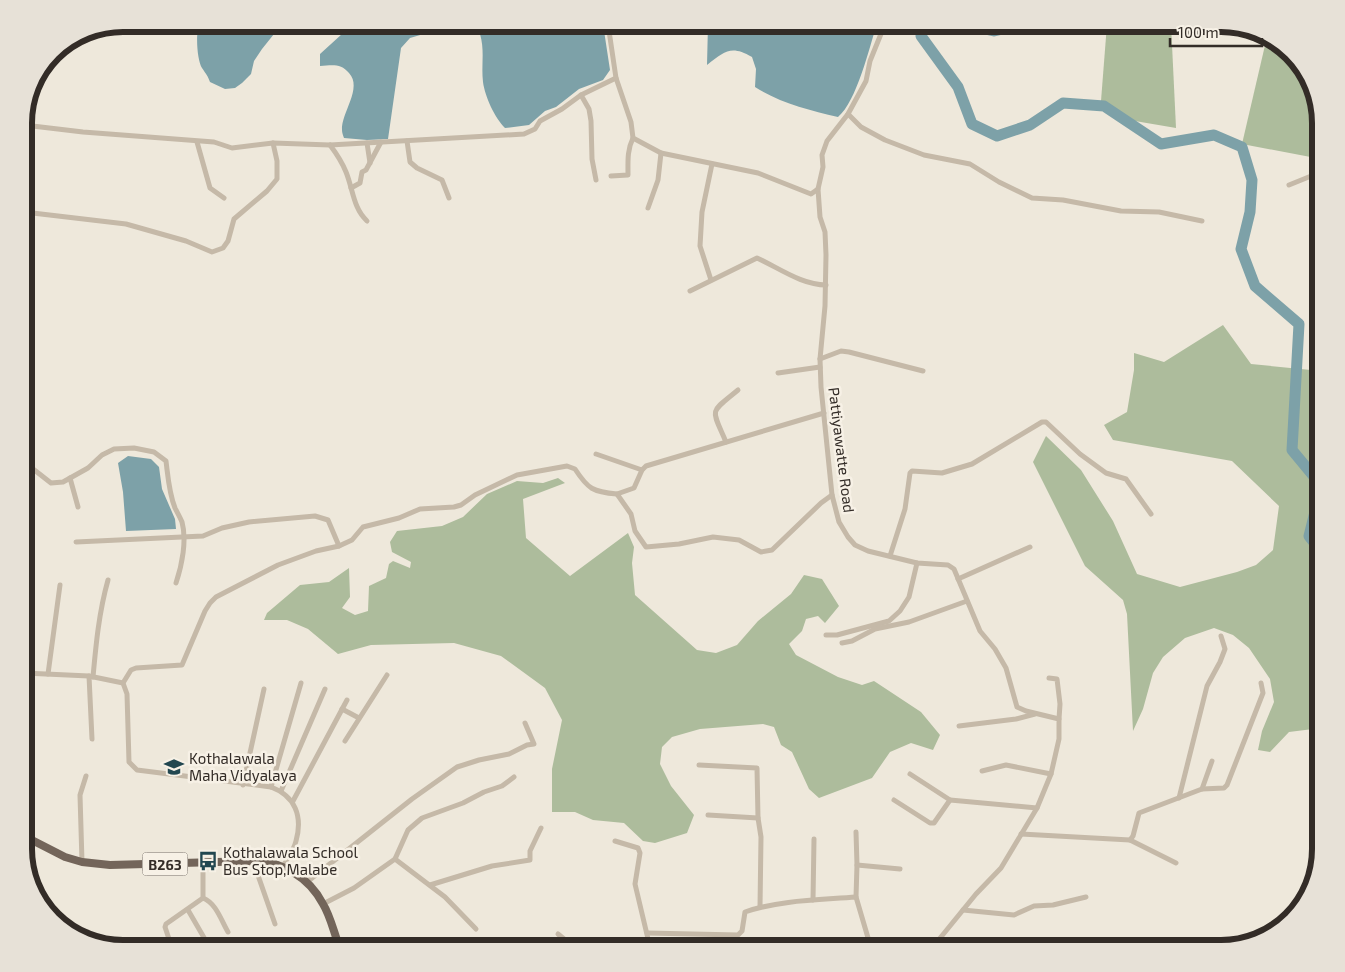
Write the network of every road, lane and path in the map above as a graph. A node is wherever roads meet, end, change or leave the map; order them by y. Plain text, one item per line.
1 (882, 32) edge
2 (609, 33) edge
3 (616, 78) junction
4 (581, 95) junction
5 (848, 114) junction
6 (33, 126) edge
7 (633, 138) junction
8 (407, 141) junction
9 (197, 142) junction
10 (381, 142) junction
11 (273, 143) junction
12 (367, 143) junction
13 (330, 145) junction
14 (661, 153) junction
15 (370, 164) junction
16 (712, 164) junction
17 (611, 176) dead end
18 (1312, 176) edge
19 (596, 180) dead end
20 (1289, 185) dead end
21 (351, 188) junction
22 (818, 190) junction
23 (224, 198) dead end
24 (449, 198) dead end
25 (648, 208) dead end
26 (33, 213) edge
27 (367, 221) dead end
28 (1202, 221) dead end
29 (711, 280) junction
30 (826, 285) junction
31 (690, 290) dead end
32 (820, 359) junction
33 (820, 367) junction
34 (923, 371) dead end
35 (778, 373) dead end
36 (738, 390) dead end
37 (824, 413) junction
38 (726, 442) junction
39 (596, 454) dead end
40 (33, 469) edge
41 (642, 470) junction
42 (70, 478) junction
43 (617, 494) junction
44 (832, 495) junction
45 (78, 507) dead end
46 (1151, 514) dead end
47 (184, 537) junction
48 (76, 542) dead end
49 (339, 546) junction
50 (1030, 547) dead end
51 (890, 556) junction
52 (917, 564) junction
53 (958, 578) junction
54 (108, 580) dead end
55 (176, 584) dead end
56 (60, 585) dead end
57 (967, 601) junction
58 (826, 635) dead end
59 (1221, 636) dead end
60 (842, 643) dead end
61 (33, 673) edge
62 (48, 674) junction
63 (387, 675) dead end
64 (91, 677) junction
65 (1049, 678) dead end
66 (123, 683) junction
67 (301, 683) dead end
68 (1261, 683) dead end
69 (264, 689) dead end
70 (325, 689) dead end
71 (347, 700) dead end
72 (342, 709) junction
73 (1036, 713) junction
74 (359, 718) junction
75 (1059, 719) junction
76 (525, 723) dead end
77 (959, 726) dead end
78 (92, 739) dead end
79 (345, 741) dead end
80 (1212, 761) dead end
81 (699, 765) dead end
82 (982, 771) dead end
83 (910, 774) dead end
84 (1051, 774) junction
85 (86, 776) dead end
86 (514, 777) dead end
87 (243, 784) junction
88 (271, 787) junction
89 (1202, 788) junction
90 (281, 791) junction
91 (1179, 798) junction
92 (894, 800) dead end
93 (950, 800) junction
94 (293, 801) junction
95 (1037, 808) junction
96 (708, 815) dead end
97 (758, 818) junction
98 (541, 828) dead end
99 (856, 832) dead end
100 (1021, 834) junction
101 (814, 839) dead end
102 (1130, 840) junction
103 (33, 841) edge
104 (615, 841) dead end
105 (395, 859) junction
106 (253, 861) junction
107 (82, 862) junction
108 (203, 863) junction
109 (1176, 863) dead end
110 (857, 865) junction
111 (283, 866) junction
112 (900, 869) dead end
113 (307, 882) junction
114 (430, 885) junction
115 (856, 897) junction
116 (1086, 897) dead end
117 (203, 898) junction
118 (813, 900) junction
119 (323, 904) junction
120 (760, 907) junction
121 (188, 910) junction
122 (963, 910) junction
123 (275, 924) dead end
124 (476, 929) dead end
125 (228, 932) dead end
126 (647, 933) junction
127 (558, 934) dead end
128 (169, 939) edge
129 (205, 939) edge
130 (337, 939) edge
131 (564, 939) edge
132 (648, 939) edge
133 (868, 939) edge
134 (939, 939) edge

1 - 5 street, Pattiyawatte Road
2 - 3 street
3 - 4 street
3 - 7 street
4 - 8 street
4 - 19 street
5 - 22 street, Pattiyawatte Road
5 - 28 street
6 - 9 street
7 - 14 street
7 - 17 street
8 - 10 street
8 - 24 street
9 - 11 street
9 - 23 street
10 - 12 street
10 - 15 street
11 - 13 street
11 - 26 street
12 - 13 street
12 - 15 street
13 - 21 street
14 - 16 street
14 - 25 street
15 - 21 street
16 - 22 street
16 - 29 street
18 - 20 street
21 - 27 street
22 - 30 street, Pattiyawatte Road
29 - 30 street
29 - 31 street
30 - 32 street, Pattiyawatte Road
32 - 33 street, Pattiyawatte Road
32 - 34 street
33 - 35 street
33 - 37 street, Pattiyawatte Road
36 - 38 street
37 - 38 street
37 - 44 street, Pattiyawatte Road
38 - 41 street
39 - 41 street
40 - 42 street
41 - 43 street
42 - 45 street
42 - 47 street
43 - 44 street
43 - 49 street
44 - 51 street, Pattiyawatte Road
46 - 51 street
47 - 48 street
47 - 49 street
47 - 55 street
49 - 66 street
50 - 53 street
51 - 52 street, Pattiyawatte Road
52 - 53 street, Pattiyawatte Road
52 - 58 street
53 - 57 street
54 - 64 street
56 - 62 street
57 - 60 street
57 - 73 street
59 - 91 street
61 - 62 street
62 - 64 street
63 - 74 street
64 - 66 street
64 - 78 street
65 - 75 street
66 - 87 street
67 - 88 street
68 - 89 street
69 - 87 street
70 - 90 street
71 - 72 street
72 - 74 street
72 - 94 street
73 - 75 street
73 - 77 street
74 - 79 street
75 - 84 street
76 - 113 street
80 - 89 street
81 - 97 street
82 - 84 street
83 - 93 street
84 - 95 street
85 - 107 street
86 - 105 street
87 - 88 street
88 - 90 street
89 - 91 street
90 - 94 street
91 - 102 street
92 - 93 street
93 - 95 street
94 - 111 street
95 - 100 street
96 - 97 street
97 - 120 street
98 - 114 street
99 - 110 street
100 - 102 street
100 - 122 street
101 - 118 street
102 - 109 street
103 - 107 main road, B263
104 - 126 street
105 - 114 street
105 - 119 street
106 - 108 main road, B263
106 - 111 main road, B263
106 - 123 street
107 - 108 main road, B263
108 - 117 street
110 - 112 street
110 - 115 street
111 - 113 main road, B263
113 - 119 main road, B263
114 - 124 street
115 - 118 street
115 - 133 street
116 - 122 street
117 - 121 street
117 - 125 street
118 - 120 street
119 - 130 main road, B263
120 - 126 street
121 - 128 street
121 - 129 street
122 - 134 street
126 - 132 street
127 - 131 street

